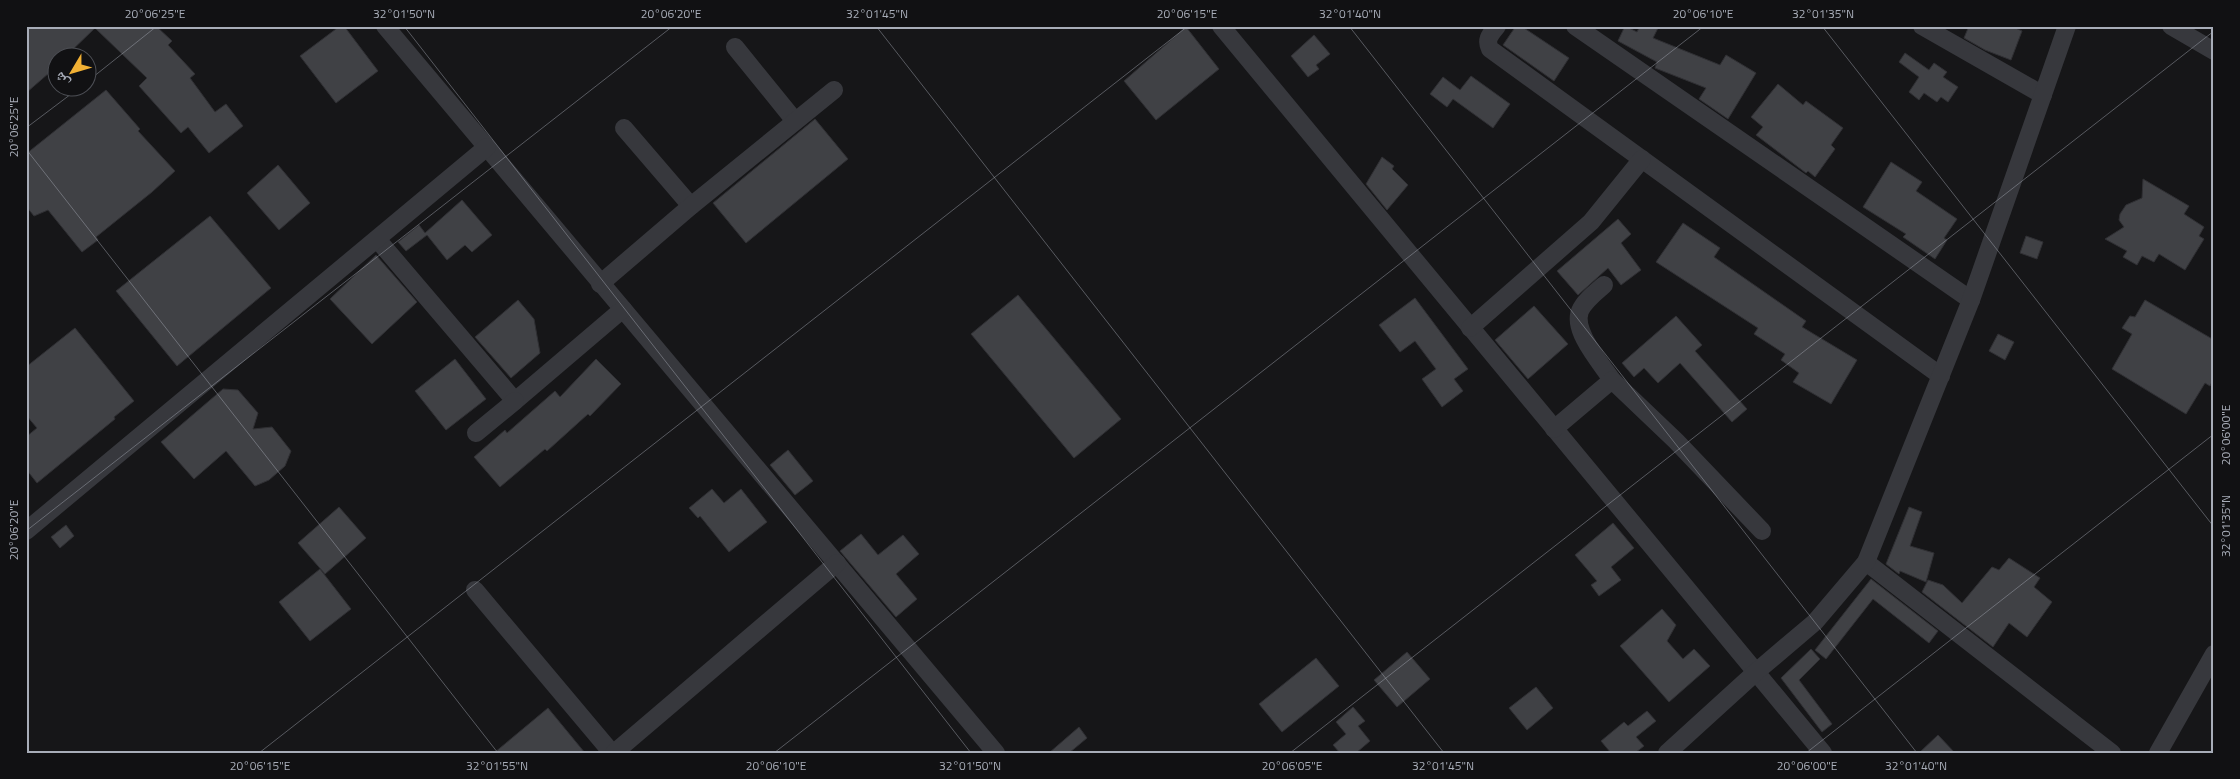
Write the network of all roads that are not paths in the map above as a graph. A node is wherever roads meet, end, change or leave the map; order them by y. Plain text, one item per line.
1 (385, 26) edge
2 (1221, 26) edge
3 (1497, 26) edge
4 (1575, 26) edge
5 (1922, 26) edge
6 (2067, 26) edge
7 (2171, 26) edge
8 (735, 47) dead end
9 (2214, 51) edge
10 (834, 90) dead end
11 (2043, 95) junction
12 (795, 122) junction
13 (624, 128) dead end
14 (487, 147) junction
15 (1642, 159) junction
16 (691, 206) junction
17 (377, 238) junction
18 (600, 284) junction
19 (1604, 285) dead end
20 (1971, 300) junction
21 (623, 309) junction
22 (1470, 328) junction
23 (1941, 376) junction
24 (1612, 380) junction
25 (515, 402) junction
26 (1554, 430) junction
27 (476, 433) dead end
28 (1762, 531) dead end
29 (26, 532) edge
30 (1866, 562) junction
31 (837, 563) junction
32 (475, 590) dead end
33 (2214, 654) edge
34 (1756, 672) junction
35 (613, 753) edge
36 (996, 753) edge
37 (1667, 753) edge
38 (1823, 753) edge
39 (2112, 753) edge
40 (2158, 753) edge

1 - 14 street
2 - 22 street
3 - 15 street
4 - 20 street
5 - 11 street
6 - 11 street
7 - 9 street
8 - 12 street
10 - 12 street
11 - 20 street
12 - 16 street
13 - 16 street
14 - 17 street
14 - 18 street
15 - 22 street
15 - 23 street
16 - 18 street
17 - 25 street
17 - 29 street
18 - 21 street
19 - 24 street
20 - 23 street
21 - 25 street
21 - 31 street
22 - 26 street
23 - 30 street
24 - 26 street
24 - 28 street
25 - 27 street
26 - 34 street
30 - 34 street
30 - 39 street
31 - 35 street
31 - 36 street
32 - 35 street
33 - 40 street
34 - 37 street
34 - 38 street

